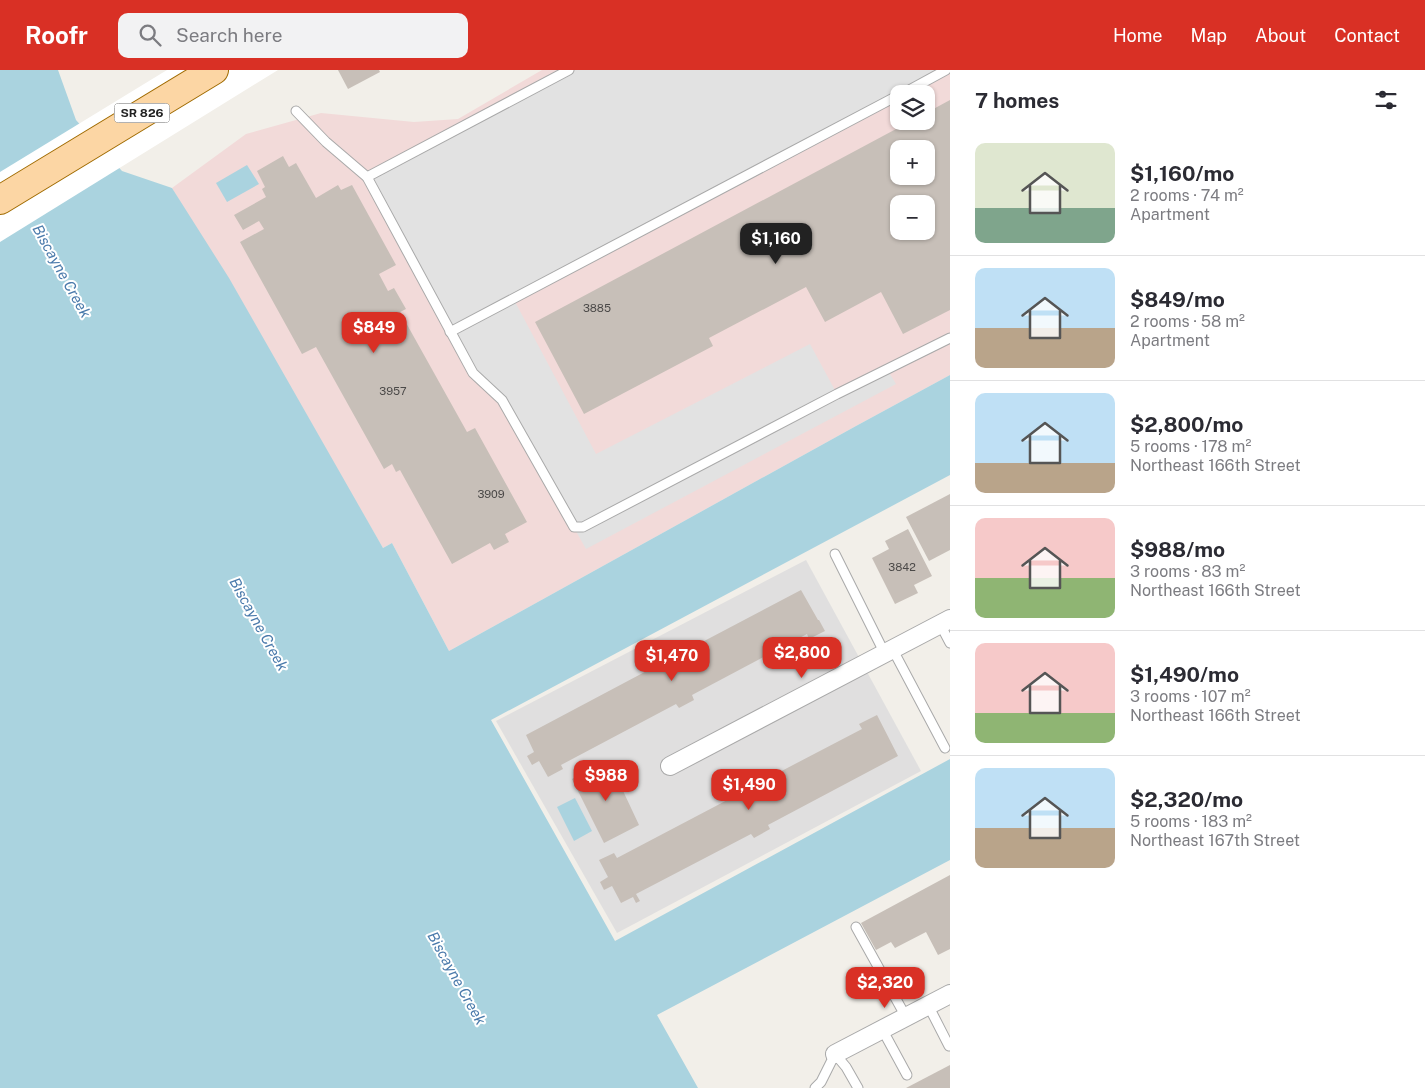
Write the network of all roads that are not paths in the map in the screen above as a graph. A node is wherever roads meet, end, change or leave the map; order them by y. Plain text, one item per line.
1 (214, 70) edge
2 (569, 70) edge
3 (946, 70) edge
4 (917, 85) edge
5 (890, 99) edge
6 (296, 111) dead end
7 (367, 177) junction
8 (0, 200) edge
9 (450, 332) junction
10 (950, 338) edge
11 (835, 554) dead end
12 (945, 622) edge
13 (950, 643) edge
14 (889, 652) junction
15 (945, 748) dead end
16 (670, 766) dead end
17 (856, 927) dead end
18 (950, 994) edge
19 (928, 1005) junction
20 (906, 1016) junction
21 (882, 1029) junction
22 (949, 1046) edge
23 (835, 1054) junction
24 (907, 1074) dead end
25 (815, 1088) edge
26 (858, 1088) edge

1 - 8 main road, SR 826
2 - 7 lane
3 - 4 lane
5 - 9 lane
6 - 7 lane
7 - 9 lane
9 - 10 lane
11 - 14 lane
12 - 13 lane
12 - 14 street
14 - 15 lane
14 - 16 street
17 - 20 lane
18 - 19 street
19 - 20 street
19 - 22 lane
20 - 21 street
21 - 23 street
21 - 24 lane
23 - 25 lane
23 - 26 lane

